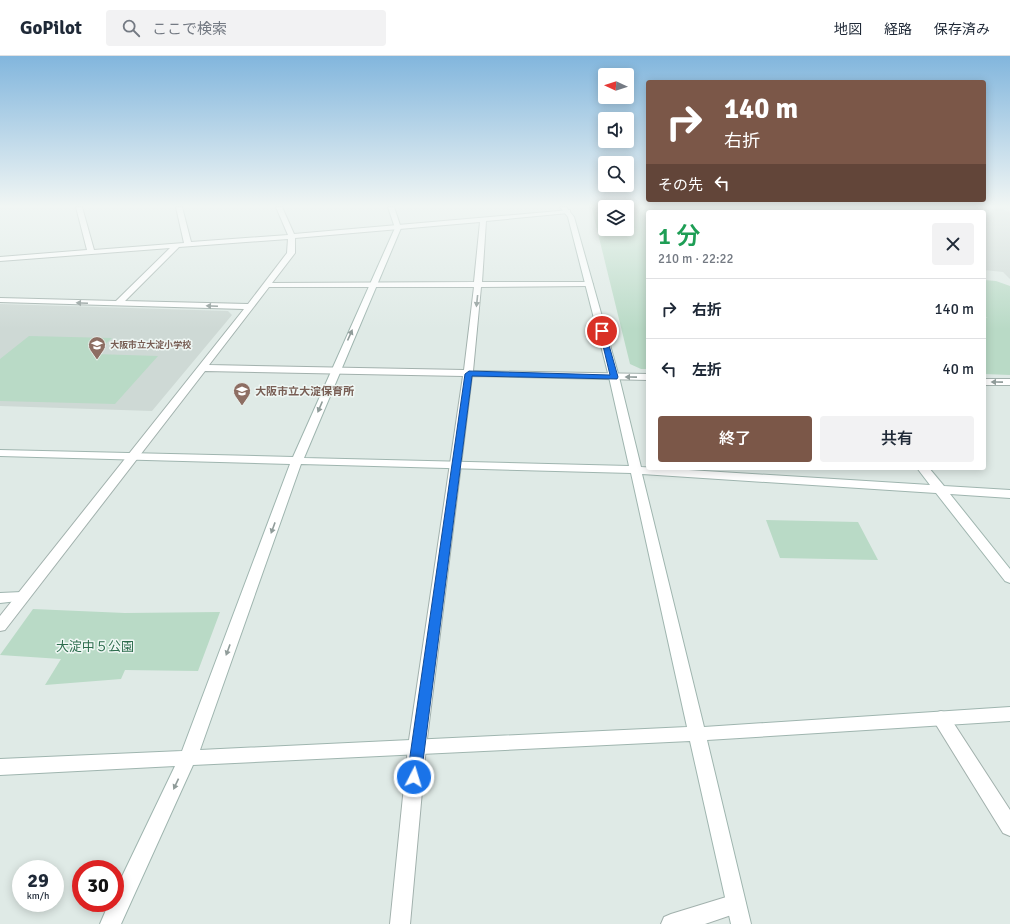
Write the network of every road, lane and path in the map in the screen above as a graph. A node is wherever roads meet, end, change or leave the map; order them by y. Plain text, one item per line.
1 (90, 248) edge
2 (155, 248) edge
3 (174, 248) edge
4 (291, 248) edge
5 (389, 248) edge
6 (480, 248) edge
7 (579, 248) edge
8 (91, 252) junction
9 (0, 259) edge
10 (478, 284) junction
11 (589, 284) junction
12 (267, 285) junction
13 (373, 285) junction
14 (0, 300) edge
15 (118, 304) junction
16 (251, 307) junction
17 (204, 368) junction
18 (334, 370) junction
19 (469, 374) junction
20 (614, 377) junction
21 (646, 378) edge
22 (986, 382) edge
23 (1010, 382) edge
24 (0, 453) edge
25 (131, 457) junction
26 (297, 461) junction
27 (456, 465) junction
28 (635, 470) junction
29 (925, 470) edge
30 (940, 489) junction
31 (1010, 494) edge
32 (1010, 578) edge
33 (22, 597) junction
34 (0, 598) edge
35 (0, 626) edge
36 (1010, 714) edge
37 (941, 718) junction
38 (697, 734) junction
39 (417, 747) junction
40 (188, 758) junction
41 (0, 767) edge
42 (1010, 827) edge
43 (736, 904) junction
44 (110, 924) edge
45 (400, 924) edge
46 (671, 924) edge
47 (741, 924) edge

1 - 8 street
2 - 8 street
3 - 15 street
4 - 12 street
5 - 13 street
6 - 10 street
7 - 11 street
8 - 9 street
10 - 11 street
10 - 13 street
10 -> 19 street
11 - 20 street
12 - 13 street
12 - 16 street
18 -> 13 street
15 -> 14 street
16 -> 15 street
16 - 17 street
17 - 18 street
17 - 25 street
18 - 19 street
18 -> 26 street
19 - 20 street
19 - 27 street
21 -> 20 street
20 - 28 street
23 -> 22 street
24 - 25 street
25 - 26 street
25 - 33 street
26 - 27 street
26 -> 40 street
27 - 28 street
27 - 39 street
28 - 30 street
28 - 38 street
29 - 30 street
30 - 31 street
30 - 32 street
33 - 34 street
33 - 35 street
36 - 37 street
37 - 38 street
37 - 42 street
38 - 39 street
38 - 43 street
39 - 40 street
39 - 45 street
40 - 41 street
40 -> 44 street
43 - 46 street
43 - 47 street

